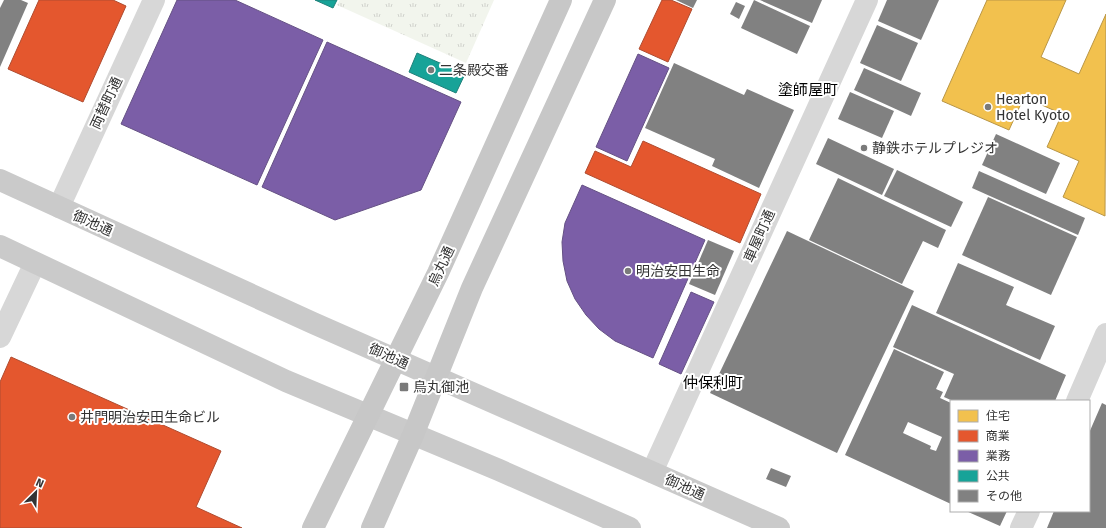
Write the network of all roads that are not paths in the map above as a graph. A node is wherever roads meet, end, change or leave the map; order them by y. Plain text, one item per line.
1 (154, 0) edge
2 (561, 0) edge
3 (605, 0) edge
4 (866, 0) edge
5 (0, 180) edge
6 (59, 207) junction
7 (0, 246) edge
8 (36, 263) junction
9 (1106, 334) edge
10 (0, 337) edge
11 (396, 359) junction
12 (436, 377) junction
13 (1077, 400) edge
14 (367, 415) junction
15 (413, 434) junction
16 (652, 472) junction
17 (1029, 512) edge
18 (313, 528) edge
19 (372, 528) edge
20 (630, 528) edge
21 (779, 528) edge
22 (1021, 528) edge

1 - 6 street, 両替町通
2 - 11 highway, 烏丸通
3 - 12 highway
4 - 16 street, 車屋町通
5 - 6 main road, 御池通
6 - 11 main road, 御池通
7 - 8 main road
8 - 10 street
8 - 14 main road
9 - 13 street
11 - 12 main road, 御池通
11 - 14 highway, 烏丸通
12 - 15 highway
12 - 16 main road, 御池通
14 - 15 main road
14 - 18 highway, 烏丸通
15 - 19 highway
15 - 20 main road
16 - 21 main road, 御池通
17 - 22 street

